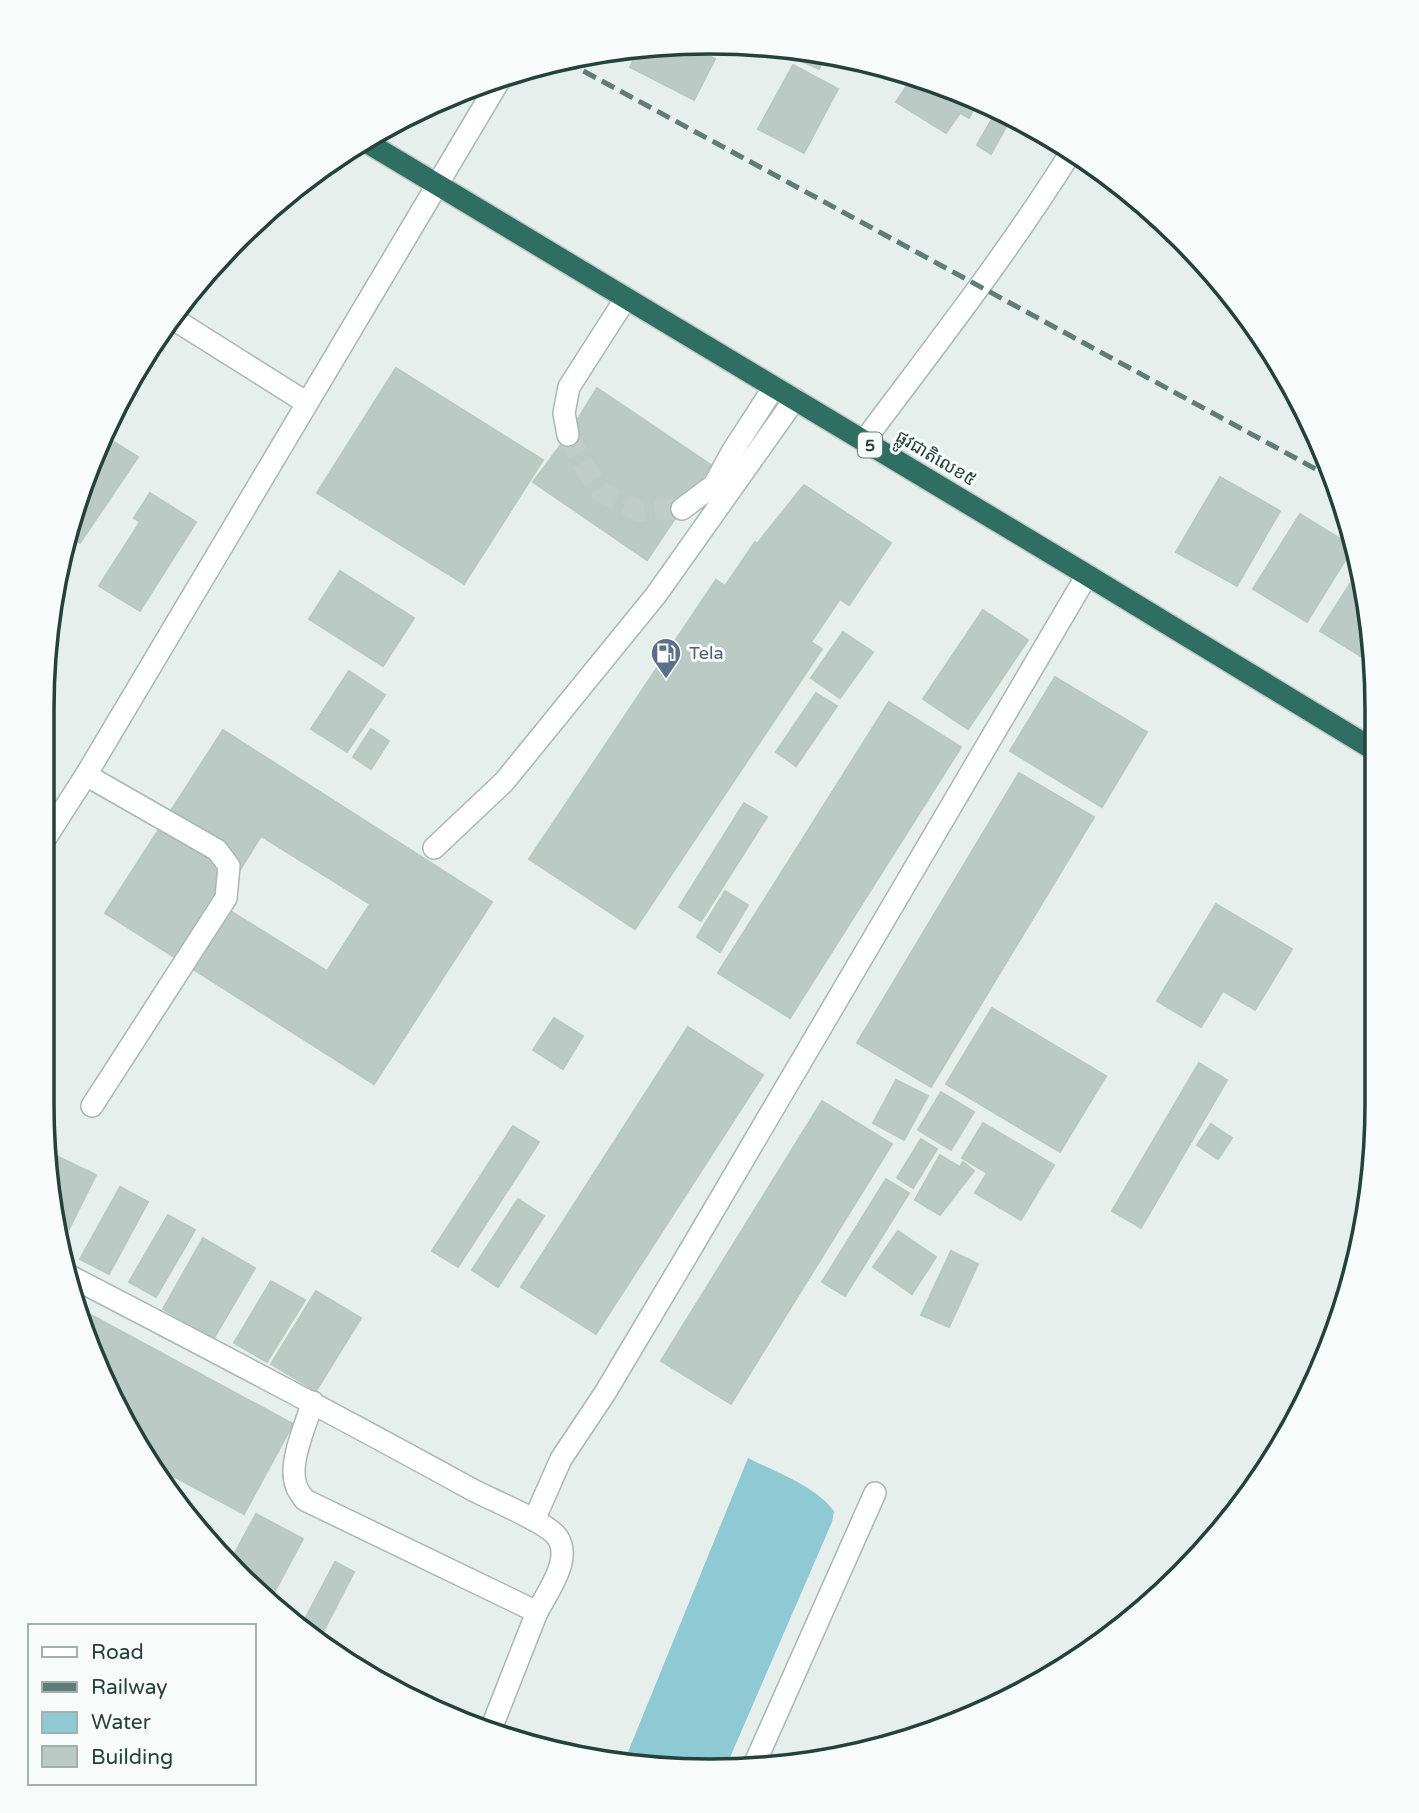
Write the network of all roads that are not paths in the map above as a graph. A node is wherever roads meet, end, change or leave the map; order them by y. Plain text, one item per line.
1 (493, 91) edge
2 (374, 147) edge
3 (1067, 160) edge
4 (438, 185) junction
5 (626, 298) junction
6 (181, 324) edge
7 (774, 387) junction
8 (795, 399) junction
9 (307, 403) junction
10 (568, 435) tunnel mouth
11 (864, 441) junction
12 (681, 509) tunnel mouth
13 (1087, 575) junction
14 (1365, 744) edge
15 (86, 775) junction
16 (54, 825) edge
17 (435, 848) dead end
18 (92, 1107) dead end
19 (79, 1281) edge
20 (313, 1402) junction
21 (874, 1493) dead end
22 (534, 1520) junction
23 (537, 1612) junction
24 (494, 1722) edge
25 (758, 1756) edge

1 - 4 street
2 - 4 highway, ផ្លូវជាតិលេខ៥ / 5
3 - 11 street
4 - 5 highway, ផ្លូវជាតិលេខ៥ / 5
4 - 9 street
5 - 7 highway, ផ្លូវជាតិលេខ៥ / 5
5 - 10 street
6 - 9 street
7 - 8 highway, ផ្លូវជាតិលេខ៥ / 5
7 - 12 street
8 - 11 highway, ផ្លូវជាតិលេខ៥ / 5
8 - 17 street
9 - 15 street
11 - 13 highway, ផ្លូវជាតិលេខ៥ / 5
13 - 14 highway, ផ្លូវជាតិលេខ៥ / 5
13 - 22 street
15 - 16 street
15 - 18 street
19 - 20 street
20 - 22 street
20 - 23 street
21 - 25 street
22 - 23 street
23 - 24 street

